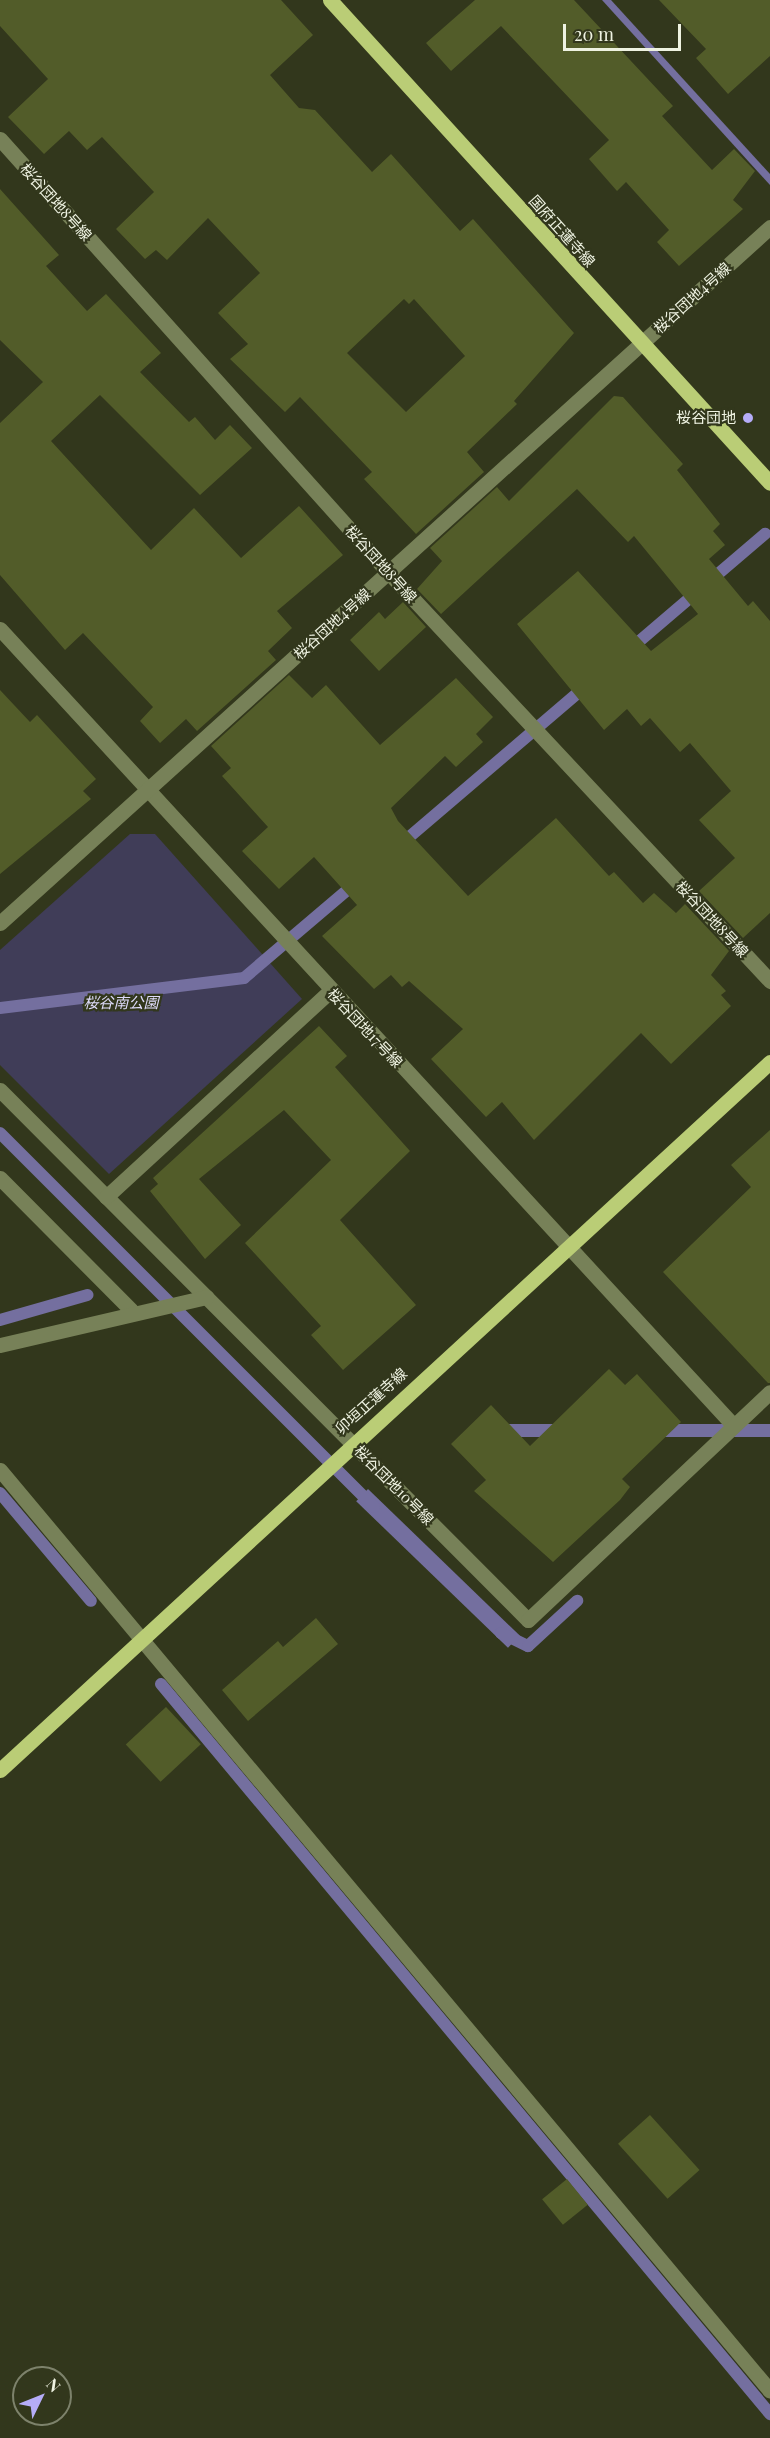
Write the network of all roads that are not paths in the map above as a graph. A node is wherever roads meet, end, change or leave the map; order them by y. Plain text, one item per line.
1 (330, 0) edge
2 (0, 140) edge
3 (770, 227) edge
4 (641, 345) junction
5 (770, 483) edge
6 (388, 572) junction
7 (0, 629) edge
8 (148, 792) junction
9 (0, 923) edge
10 (770, 981) edge
11 (331, 990) junction
12 (770, 1062) edge
13 (0, 1090) edge
14 (0, 1178) edge
15 (106, 1197) junction
16 (568, 1246) junction
17 (206, 1297) junction
18 (131, 1310) junction
19 (0, 1345) edge
20 (770, 1392) edge
21 (733, 1425) junction
22 (352, 1443) junction
23 (0, 1470) edge
24 (142, 1640) junction
25 (0, 1770) edge
26 (770, 2391) edge

1 - 4 main road, 国府正蓮寺線
2 - 6 street, 桜谷団地8号線
3 - 4 street, 桜谷団地4号線
4 - 5 main road, 国府正蓮寺線
4 - 6 street, 桜谷団地4号線
6 - 8 street, 桜谷団地4号線
6 - 10 street, 桜谷団地8号線
7 - 8 street, 桜谷団地17号線
8 - 9 street, 桜谷団地4号線
8 - 11 street, 桜谷団地17号線
11 - 15 street
11 - 16 street, 桜谷団地17号線
12 - 16 main road, 卯垣正蓮寺線
13 - 15 street, 桜谷団地10号線
14 - 18 street
15 - 17 street, 桜谷団地10号線
16 - 21 street, 桜谷団地17号線
16 - 22 main road, 卯垣正蓮寺線
17 - 18 street
17 - 22 street, 桜谷団地10号線
18 - 19 street
20 - 21 street, 桜谷団地10号線
21 - 22 street, 桜谷団地10号線
22 - 24 main road, 卯垣正蓮寺線
23 - 24 street
24 - 25 main road, 卯垣正蓮寺線
24 - 26 street

